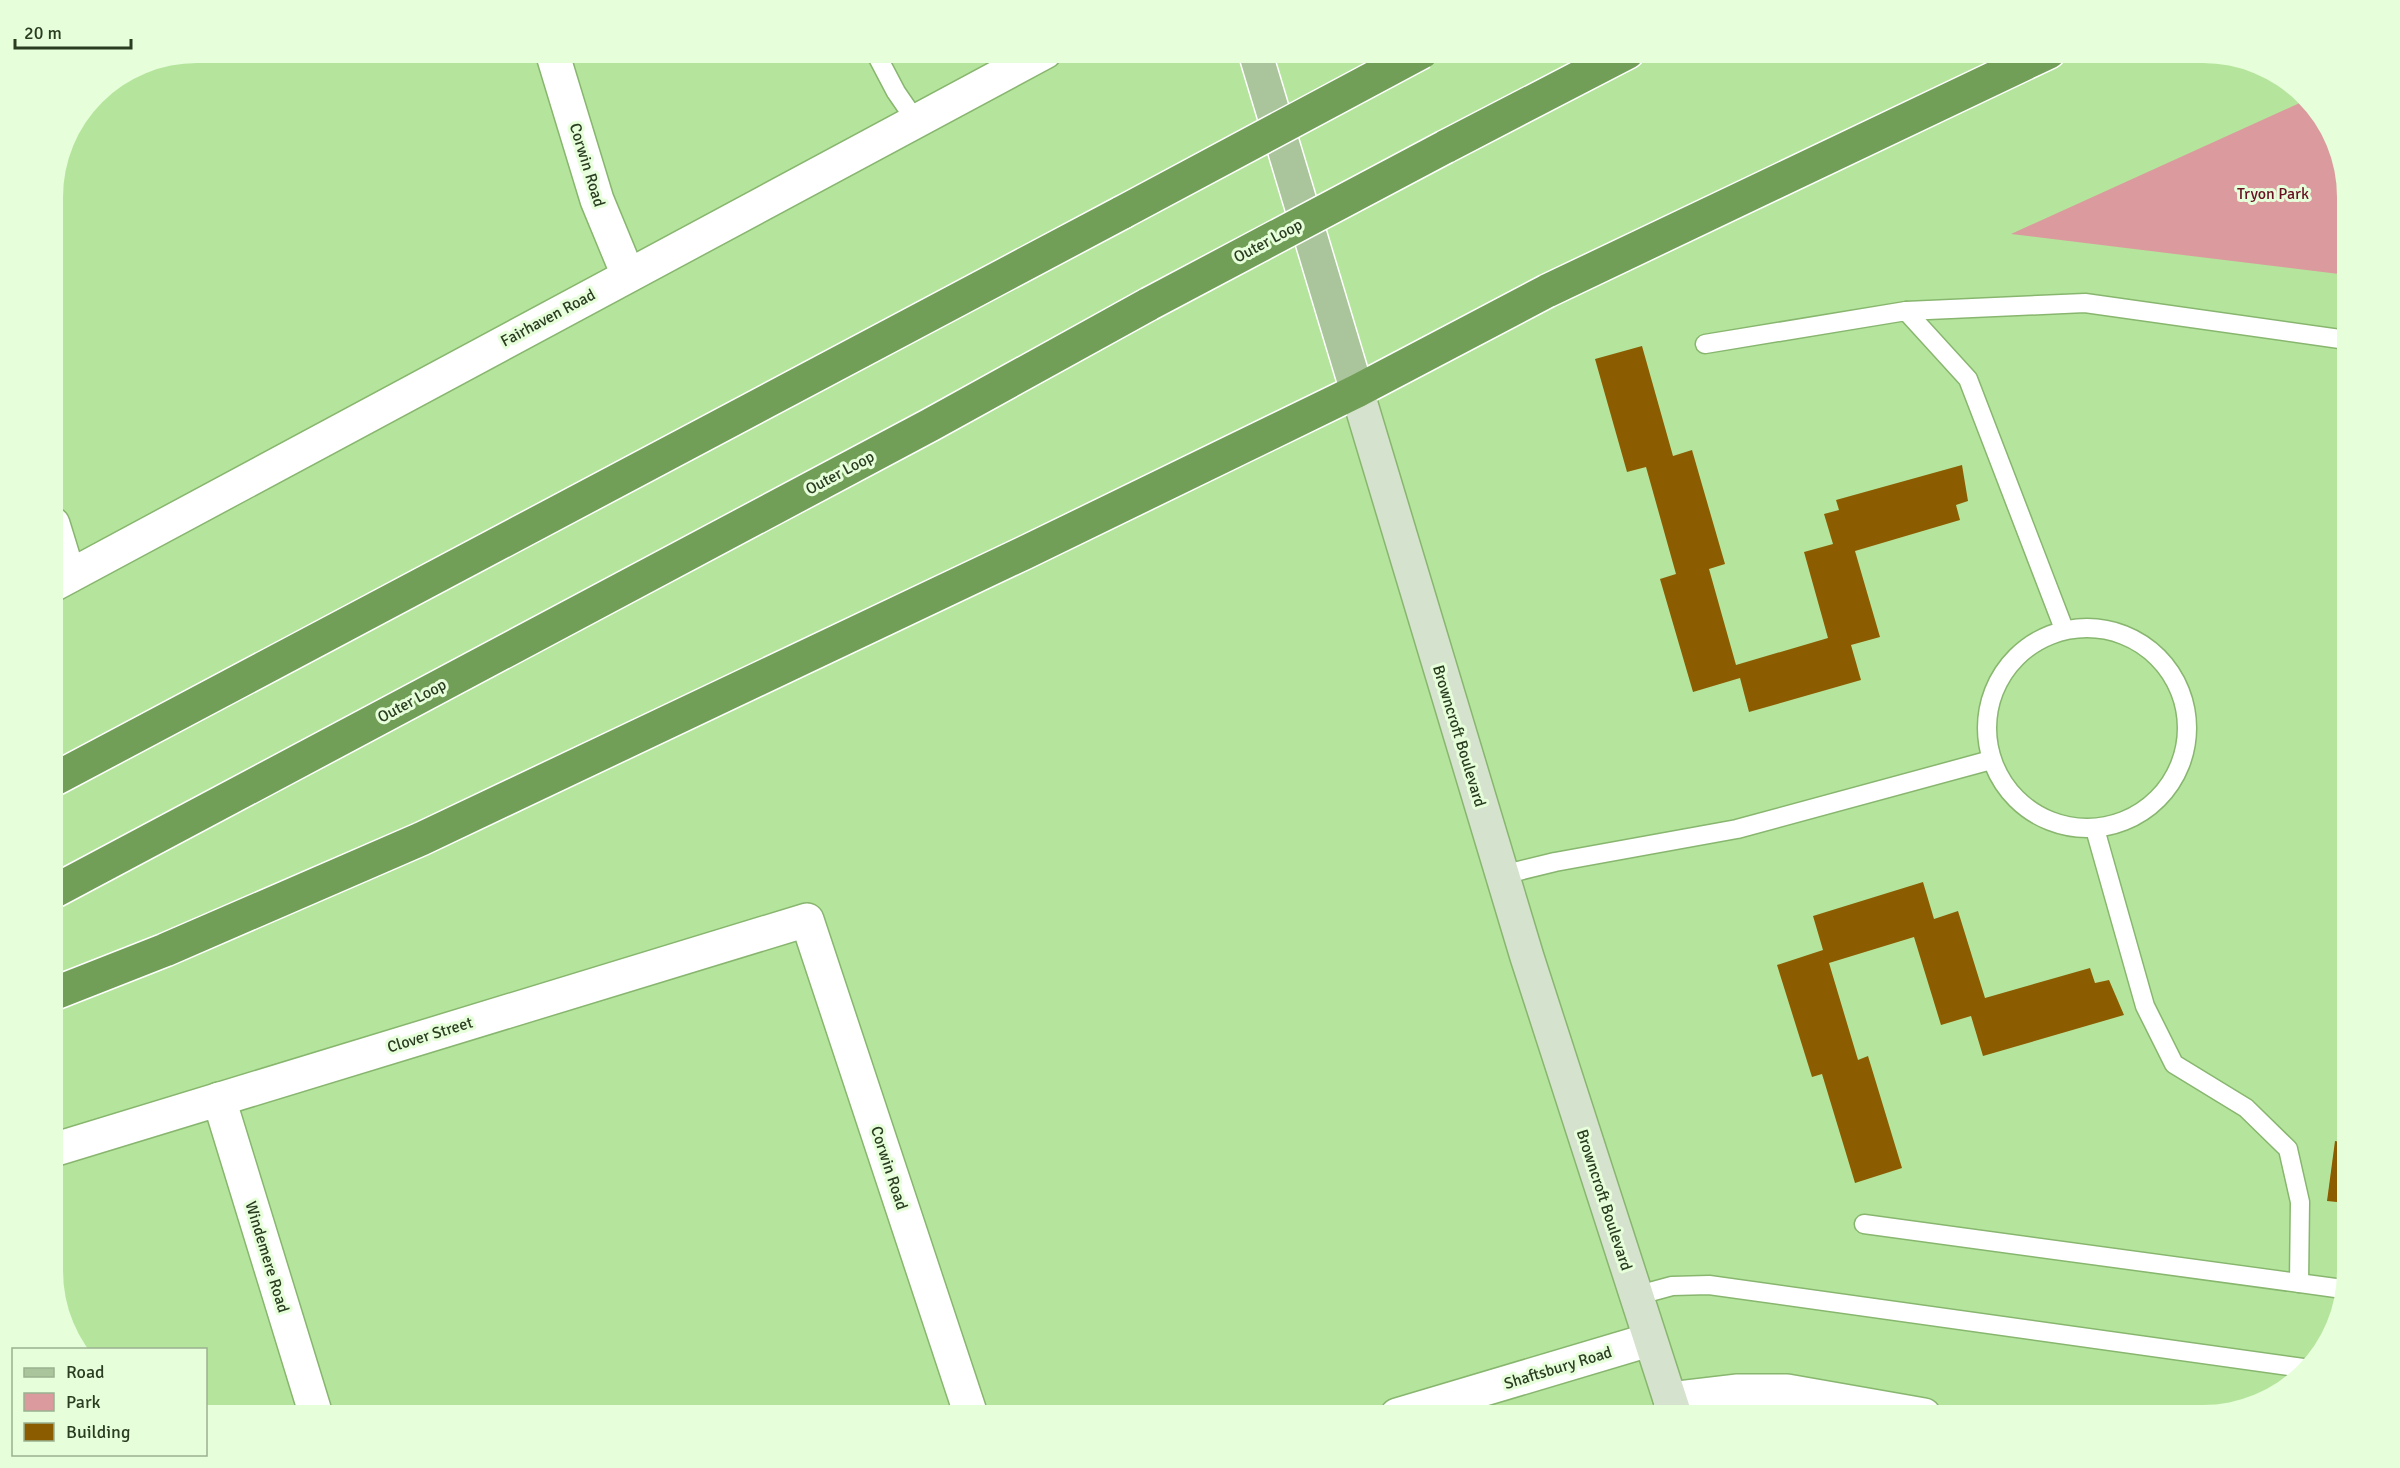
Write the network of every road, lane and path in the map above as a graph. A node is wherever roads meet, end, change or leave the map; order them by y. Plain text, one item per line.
1 (555, 63) edge
2 (881, 63) edge
3 (1024, 63) edge
4 (1258, 63) edge
5 (1401, 63) edge
6 (1607, 63) edge
7 (2026, 63) edge
8 (916, 122) junction
9 (628, 275) junction
10 (1906, 311) junction
11 (2337, 339) edge
12 (1705, 344) dead end
13 (1357, 391) junction
14 (63, 579) edge
15 (2064, 629) junction
16 (1991, 760) junction
17 (63, 775) edge
18 (2095, 830) junction
19 (1502, 875) junction
20 (63, 887) edge
21 (807, 920) joint
22 (63, 990) edge
23 (219, 1099) junction
24 (63, 1147) edge
25 (1864, 1224) dead end
26 (2299, 1283) junction
27 (2336, 1288) edge
28 (1635, 1296) junction
29 (1649, 1340) junction
30 (2297, 1367) edge
31 (313, 1405) edge
32 (967, 1405) edge
33 (1433, 1405) edge
34 (1672, 1405) edge
35 (1681, 1405) edge
36 (1864, 1405) edge

1 - 9 street, Corwin Road
2 - 8 lane
3 - 8 street, Fairhaven Road
4 - 13 main road, Browncroft Boulevard
5 - 17 highway, bridge
6 - 20 highway, Outer Loop, bridge
7 - 13 highway
8 - 9 street, Fairhaven Road
9 - 14 street, Fairhaven Road
10 - 11 lane
10 - 12 lane
10 - 15 lane
13 - 19 main road, Browncroft Boulevard
13 - 22 highway
15 - 16 lane
15 - 18 lane
16 - 18 lane
16 - 19 lane
18 - 26 lane
19 - 28 main road, Browncroft Boulevard
21 - 23 street, Clover Street
21 - 32 street, Corwin Road
23 - 24 street, Clover Street
23 - 31 street, Windemere Road
25 - 26 lane
26 - 27 lane
28 - 29 main road, Browncroft Boulevard
28 - 30 lane
29 - 33 street, Shaftsbury Road
29 - 34 main road, Browncroft Boulevard
35 - 36 street

